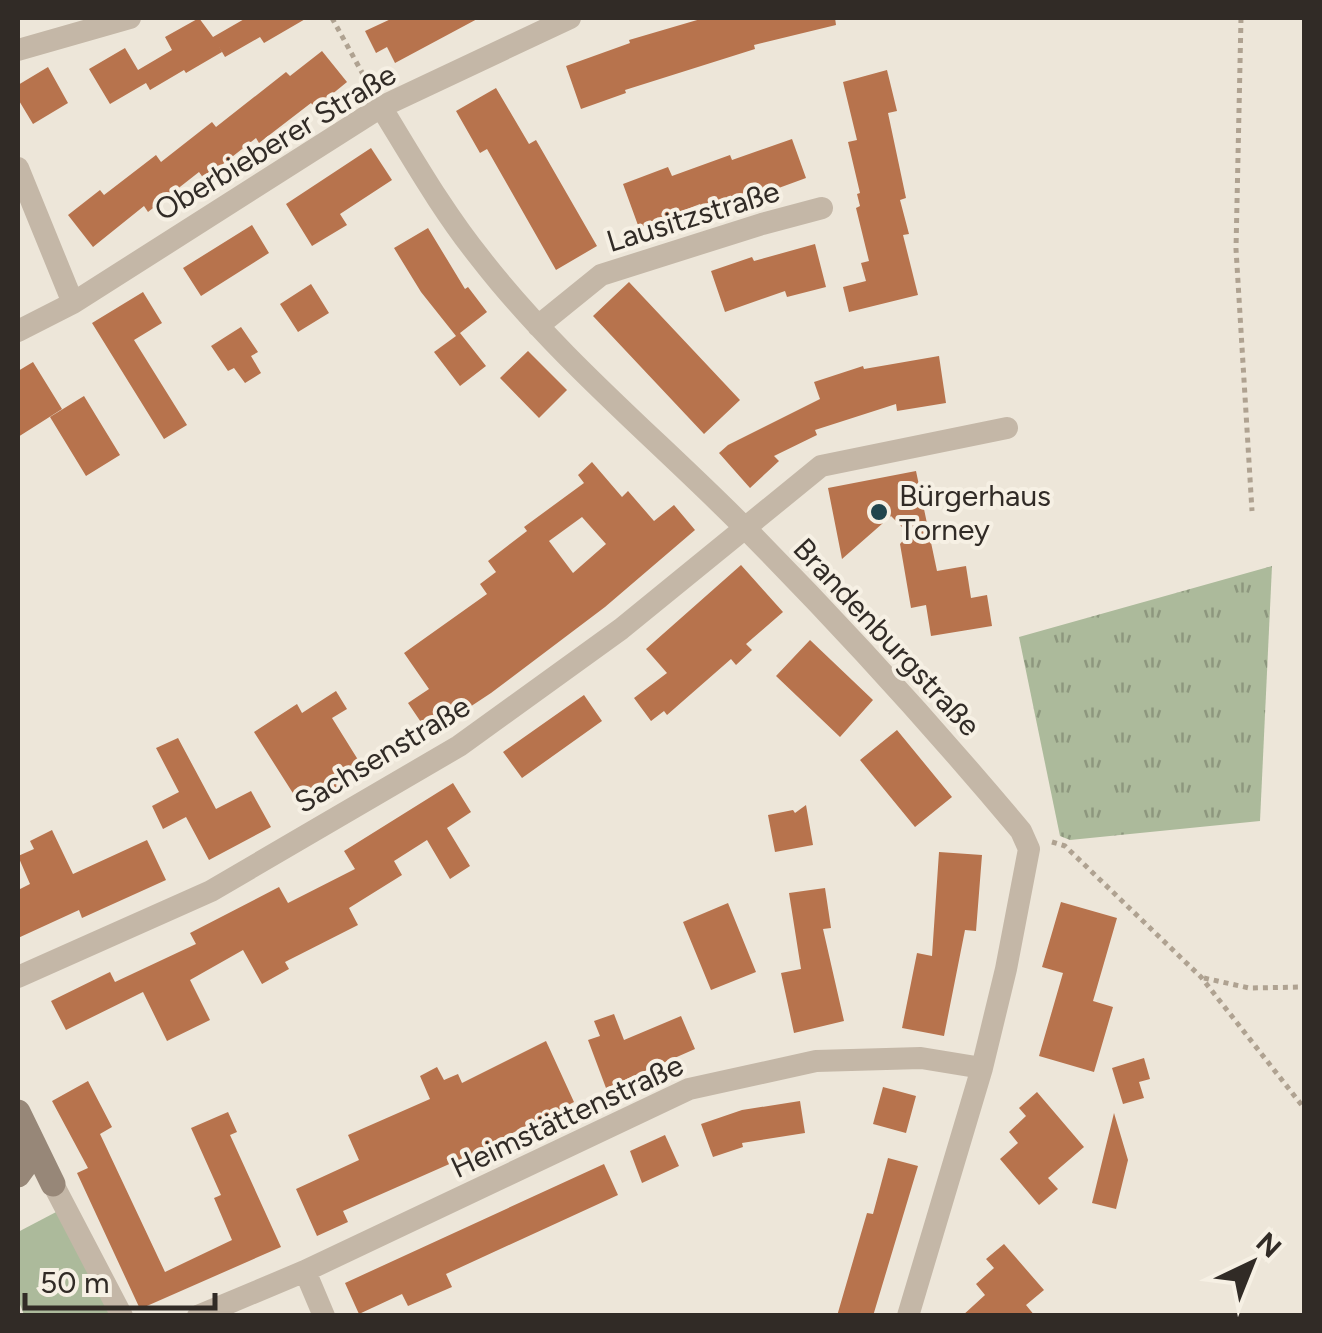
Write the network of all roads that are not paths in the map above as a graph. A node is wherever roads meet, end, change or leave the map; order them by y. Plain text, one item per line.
1 (130, 18) edge
2 (570, 18) edge
3 (18, 50) edge
4 (381, 108) junction
5 (18, 168) edge
6 (822, 208) dead end
7 (73, 302) junction
8 (538, 326) junction
9 (18, 330) edge
10 (1008, 428) dead end
11 (744, 527) junction
12 (18, 977) edge
13 (982, 1068) junction
14 (18, 1112) edge
15 (30, 1136) junction
16 (18, 1176) edge
17 (53, 1184) joint
18 (305, 1271) junction
19 (122, 1316) edge
20 (198, 1316) edge
21 (324, 1316) edge
22 (908, 1316) edge

1 - 3 street
2 - 4 street, Oberbieberer Straße
4 - 7 street, Oberbieberer Straße
4 - 8 street, Brandenburgstraße
5 - 7 street
6 - 8 street, Lausitzstraße
7 - 9 street, Oberbieberer Straße
8 - 11 street, Brandenburgstraße
10 - 11 street, Sachsenstraße
11 - 12 street, Sachsenstraße
11 - 13 street, Brandenburgstraße
13 - 18 street, Heimstättenstraße
13 - 22 street
14 - 15 street
15 - 16 street
15 - 17 street
17 - 19 street
18 - 20 street, Heimstättenstraße
18 - 21 street

